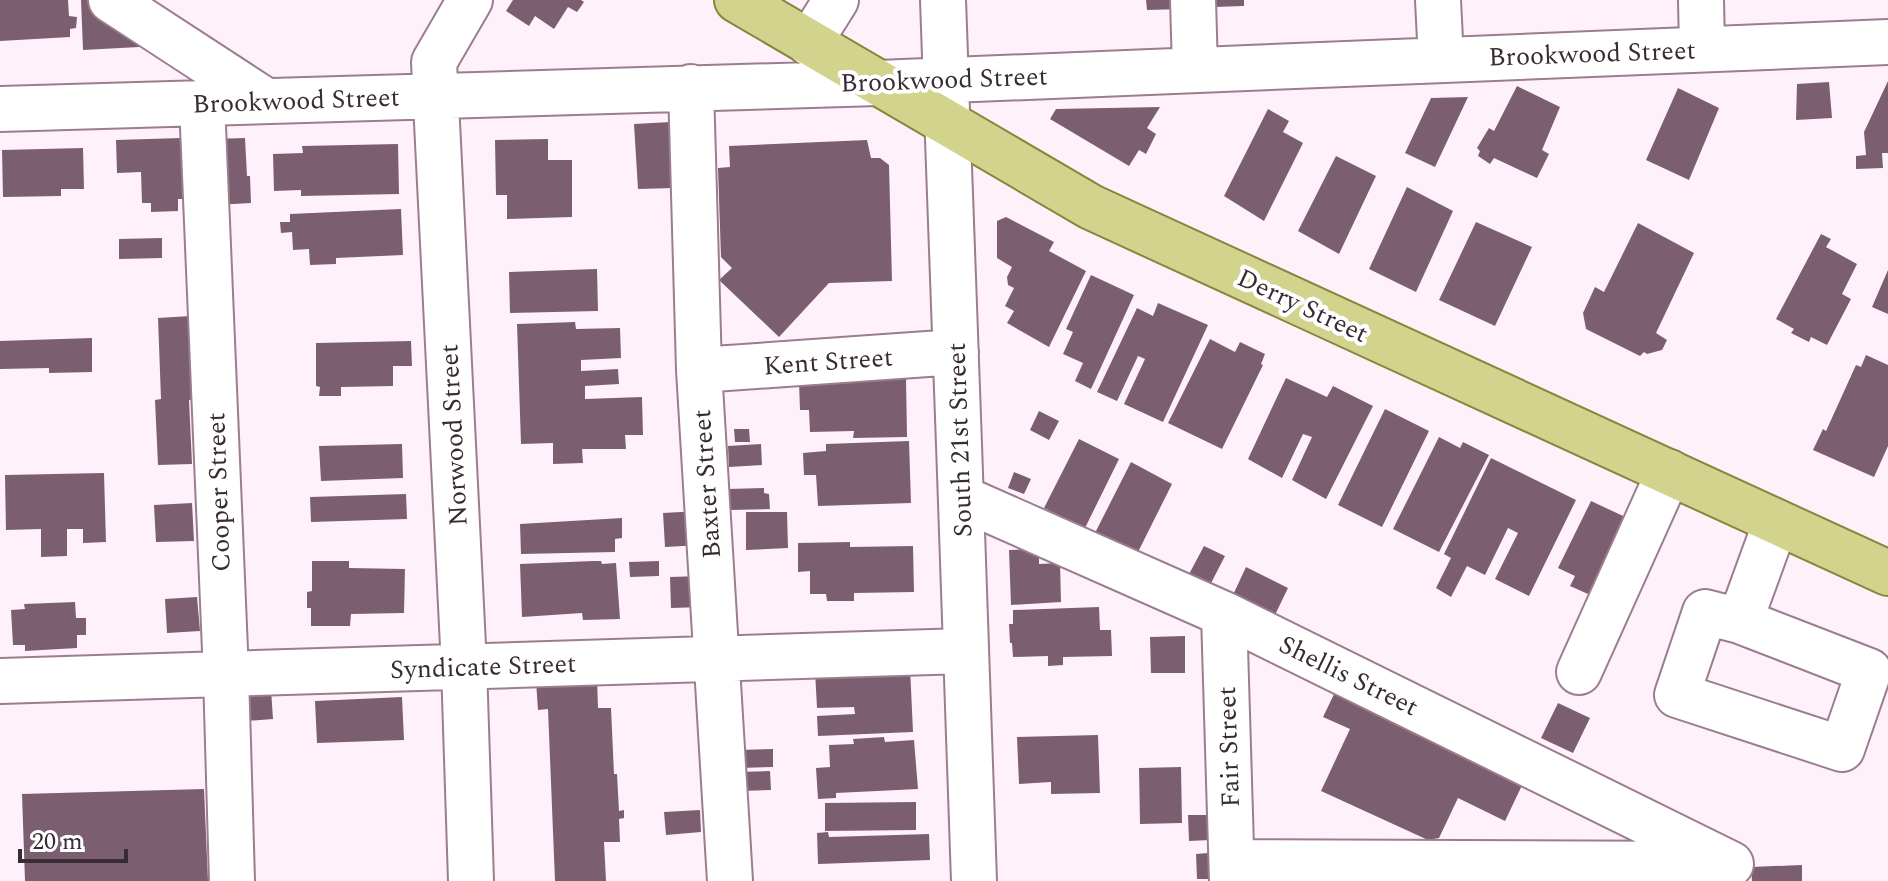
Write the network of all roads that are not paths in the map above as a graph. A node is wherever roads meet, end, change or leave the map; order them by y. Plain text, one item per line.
1 (111, 0) edge
2 (470, 0) edge
3 (737, 0) edge
4 (836, 0) edge
5 (943, 0) edge
6 (1193, 0) edge
7 (1438, 0) edge
8 (1701, 0) edge
9 (1888, 42) edge
10 (809, 43) junction
11 (1702, 49) junction
12 (1441, 60) junction
13 (1195, 69) junction
14 (946, 79) junction
15 (878, 83) junction
16 (691, 87) junction
17 (436, 96) junction
18 (266, 101) junction
19 (202, 103) junction
20 (0, 109) edge
21 (948, 124) junction
22 (956, 352) junction
23 (699, 370) junction
24 (1669, 472) junction
25 (962, 498) junction
26 (1776, 522) junction
27 (1888, 573) edge
28 (1224, 614) junction
29 (1740, 621) dead end
30 (965, 651) junction
31 (717, 659) junction
32 (464, 666) junction
33 (1579, 672) dead end
34 (226, 674) junction
35 (0, 681) edge
36 (1232, 871) edge
37 (1731, 872) edge
38 (232, 881) edge
39 (471, 881) edge
40 (730, 881) edge
41 (974, 881) edge

1 - 18 street
2 - 17 street, Norwood Street
3 - 10 main road, Derry Street
4 - 10 street
5 - 14 street, South 21st Street
6 - 13 street
7 - 12 street
8 - 11 street
9 - 11 street, Brookwood Street
10 - 15 main road, Derry Street
11 - 12 street, Brookwood Street
12 - 13 street, Brookwood Street
13 - 14 street, Brookwood Street
14 - 15 street, Brookwood Street
14 - 21 street, South 21st Street
15 - 16 street, Brookwood Street
15 - 21 main road, Derry Street
16 - 17 street, Brookwood Street
16 - 23 street, Baxter Street
17 - 18 street, Brookwood Street
17 - 32 street, Norwood Street
18 - 19 street, Brookwood Street
19 - 20 street, Brookwood Street
19 - 34 street, Cooper Street
21 - 22 street, South 21st Street
21 - 24 main road, Derry Street
22 - 23 street, Kent Street
22 - 25 street, South 21st Street
23 - 31 street, Baxter Street
24 - 26 main road, Derry Street
24 - 33 street
25 - 28 street, Shellis Street
25 - 30 street, South 21st Street
26 - 27 main road, Derry Street
26 - 29 street
28 - 36 street, Fair Street
28 - 37 street, Shellis Street
30 - 31 street, Syndicate Street
30 - 41 street, South 21st Street
31 - 32 street, Syndicate Street
31 - 40 street, Baxter Street
32 - 34 street, Syndicate Street
32 - 39 street, Norwood Street
34 - 35 street, Syndicate Street
34 - 38 street, Cooper Street
36 - 37 street

